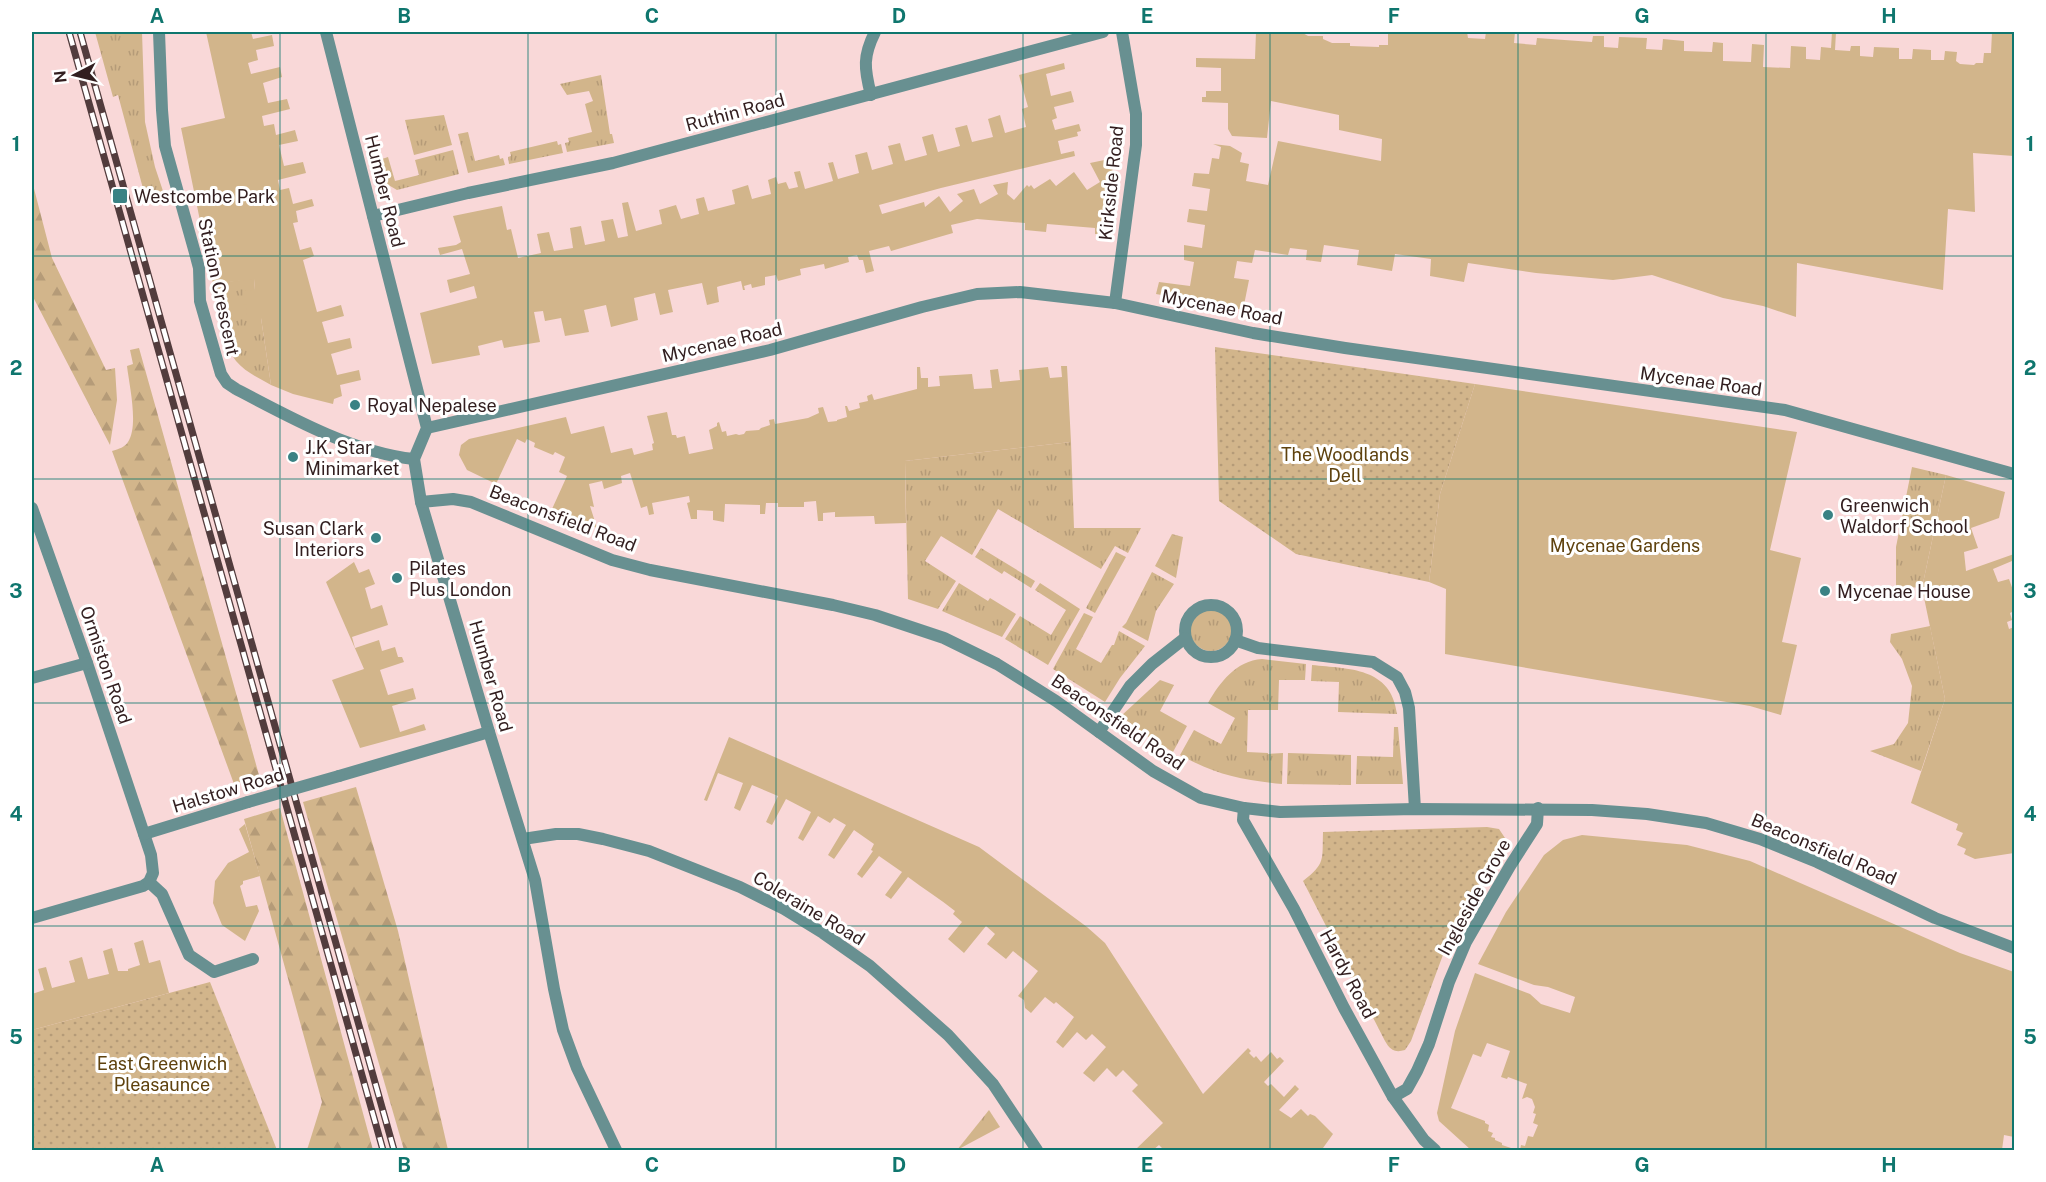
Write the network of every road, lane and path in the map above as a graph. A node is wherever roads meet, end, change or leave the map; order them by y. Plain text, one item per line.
1 (159, 32) edge
2 (326, 32) edge
3 (875, 32) edge
4 (1103, 32) edge
5 (1122, 32) edge
6 (871, 95) junction
7 (373, 216) junction
8 (1115, 303) junction
9 (427, 428) junction
10 (414, 459) junction
11 (2014, 474) edge
12 (421, 502) junction
13 (32, 508) edge
14 (1185, 638) junction
15 (1235, 640) junction
16 (87, 663) junction
17 (32, 678) edge
18 (489, 732) junction
19 (1099, 732) junction
20 (1244, 808) junction
21 (1538, 808) junction
22 (1415, 809) junction
23 (144, 834) junction
24 (523, 839) junction
25 (148, 882) junction
26 (32, 918) edge
27 (2014, 948) edge
28 (253, 958) dead end
29 (1394, 1097) junction
30 (616, 1150) edge
31 (1037, 1150) edge
32 (1435, 1150) edge

1 - 10 street, Station Crescent
2 - 7 street, Humber Road
3 - 6 street
4 - 6 street, Ruthin Road
5 - 8 street, Kirkside Road
6 - 7 street, Ruthin Road
7 - 9 street, Humber Road
8 - 9 street, Mycenae Road
8 - 11 street, Mycenae Road
9 - 10 street
10 - 12 street, Humber Road
12 - 18 street, Humber Road
12 - 19 street, Beaconsfield Road
13 - 16 street, Ormiston Road
14 - 15 street
14 - 15 street
14 - 19 street
15 - 22 street
16 - 17 street
16 - 23 street, Ormiston Road
18 - 23 street, Halstow Road, bridge
18 - 24 street, Humber Road
19 - 20 street, Beaconsfield Road
20 - 22 street, Beaconsfield Road
20 - 29 street, Hardy Road
21 - 22 street, Beaconsfield Road
21 - 27 street, Beaconsfield Road
21 - 29 street, Ingleside Grove
23 - 25 street
24 - 30 street, Humber Road
24 - 31 street, Coleraine Road
25 - 26 street
25 - 28 street
29 - 32 street, Hardy Road

